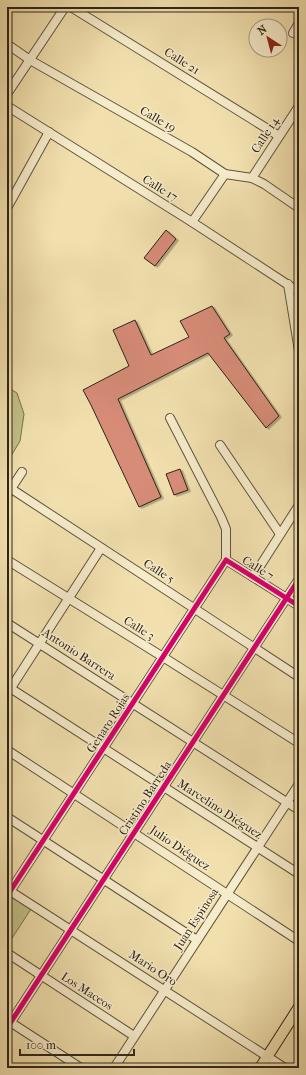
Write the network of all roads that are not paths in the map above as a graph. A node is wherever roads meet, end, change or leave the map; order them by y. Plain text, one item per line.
1 (65, 7) edge
2 (71, 7) edge
3 (299, 23) edge
4 (292, 33) dead end
5 (7, 44) edge
6 (30, 60) junction
7 (7, 94) edge
8 (7, 106) edge
9 (299, 106) edge
10 (49, 132) junction
11 (279, 136) junction
12 (225, 174) junction
13 (252, 178) junction
14 (7, 208) edge
15 (299, 208) edge
16 (192, 222) junction
17 (288, 284) junction
18 (299, 292) edge
19 (299, 351) edge
20 (170, 418) dead end
21 (220, 445) dead end
22 (22, 472) dead end
23 (8, 490) edge
24 (299, 504) edge
25 (280, 534) junction
26 (102, 548) junction
27 (7, 560) edge
28 (226, 560) junction
29 (253, 577) junction
30 (299, 579) edge
31 (69, 598) junction
32 (287, 598) junction
33 (299, 606) edge
34 (195, 609) junction
35 (7, 622) edge
36 (40, 644) junction
37 (255, 647) junction
38 (163, 657) junction
39 (299, 677) edge
40 (8, 690) edge
41 (224, 695) junction
42 (133, 703) junction
43 (193, 741) junction
44 (299, 743) edge
45 (103, 748) junction
46 (7, 750) edge
47 (299, 784) edge
48 (164, 787) junction
49 (74, 794) junction
50 (287, 802) junction
51 (299, 810) edge
52 (7, 817) edge
53 (134, 832) junction
54 (43, 840) junction
55 (258, 848) junction
56 (299, 874) edge
57 (104, 879) junction
58 (8, 892) edge
59 (227, 894) junction
60 (71, 929) junction
61 (197, 940) junction
62 (299, 941) edge
63 (7, 953) edge
64 (41, 975) junction
65 (165, 990) junction
66 (299, 1007) edge
67 (8, 1023) edge
68 (134, 1036) junction
69 (268, 1056) junction
70 (81, 1068) edge
71 (114, 1068) edge
72 (260, 1068) edge
73 (285, 1068) edge

1 - 6 street
2 - 11 street, Calle 21
3 - 4 street
5 - 6 street, Calle 19
6 - 7 street
6 - 12 street, Calle 19
8 - 10 street, Calle 17
9 - 11 street, Calle 14
10 - 14 street
10 - 16 street, Calle 17
11 - 13 street, Calle 14
12 - 13 street, Calle 19
12 - 16 street
13 - 15 street, Calle 19
16 - 17 street, Calle 17
17 - 18 street, Calle 17
17 - 19 street
20 - 28 street
21 - 25 street
22 - 23 street
23 - 26 street, Calle 5
24 - 25 street
25 - 29 street
26 - 31 street
26 - 34 street, Calle 5
27 - 31 street, Calle 3
28 - 29 street, Calle 7
28 - 34 street, Genaro Rojas
29 - 32 street, Calle 7
30 - 32 street, Cristino Barreda
31 - 36 street
31 - 38 street, Calle 3
32 - 33 street, Calle 7
32 - 37 street, Cristino Barreda
34 - 37 street, Calle 5
34 - 38 street, Genaro Rojas
35 - 36 street, Antonio Barrera
36 - 40 street
36 - 42 street, Antonio Barrera
37 - 39 street, Calle 5
37 - 41 street, Cristino Barreda
38 - 41 street, Calle 3
38 - 42 street, Genaro Rojas
40 - 45 street, Marcelino Diéguez
41 - 43 street, Cristino Barreda
41 - 44 street, Calle 3
42 - 43 street, Antonio Barrera
42 - 45 street, Genaro Rojas
43 - 48 street, Cristino Barreda
43 - 50 street, Antonio Barrera
45 - 48 street, Marcelino Diéguez
45 - 49 street, Genaro Rojas
46 - 49 street, Julio Diéguez
47 - 50 street, Juan Espinosa
48 - 53 street, Cristino Barreda
48 - 55 street, Marcelino Diéguez
49 - 53 street, Julio Diéguez
49 - 54 street, Genaro Rojas
50 - 51 street, Antonio Barrera
50 - 55 street, Juan Espinosa
52 - 54 street
53 - 57 street, Cristino Barreda
53 - 59 street, Julio Diéguez
54 - 57 street
54 - 58 street, Genaro Rojas
55 - 56 street, Marcelino Diéguez
55 - 59 street, Juan Espinosa
57 - 60 street, Cristino Barreda
57 - 61 street
58 - 60 street, Mario Oro
59 - 61 street, Juan Espinosa
59 - 62 street, Julio Diéguez
60 - 64 street, Cristino Barreda
60 - 65 street, Mario Oro
61 - 65 street, Juan Espinosa
63 - 64 street, Los Maceos
64 - 67 street, Cristino Barreda
64 - 68 street, Los Maceos
65 - 68 street, Juan Espinosa
65 - 69 street, Mario Oro
66 - 69 main road
67 - 70 street
68 - 71 street, Juan Espinosa
69 - 72 main road
69 - 73 street, Mario Oro

